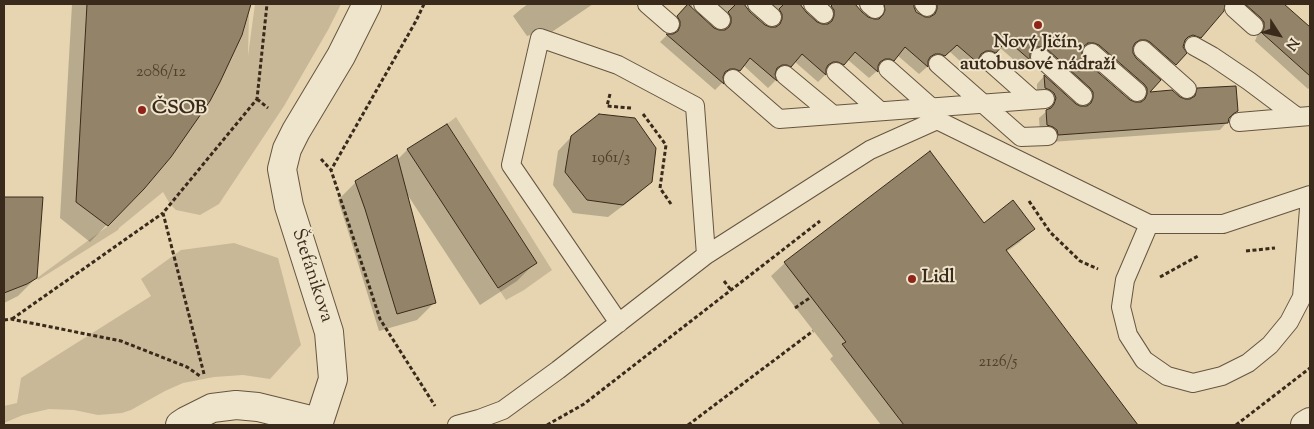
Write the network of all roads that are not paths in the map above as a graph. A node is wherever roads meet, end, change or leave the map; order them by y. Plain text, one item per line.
1 (367, 4) edge
2 (647, 4) edge
3 (703, 4) edge
4 (757, 4) edge
5 (1234, 8) dead end
6 (772, 17) dead end
7 (721, 20) dead end
8 (670, 24) dead end
9 (1254, 26) dead end
10 (1194, 46) dead end
11 (1143, 50) dead end
12 (1092, 54) dead end
13 (1040, 57) dead end
14 (989, 61) dead end
15 (938, 64) dead end
16 (888, 69) dead end
17 (836, 72) dead end
18 (784, 75) dead end
19 (733, 79) dead end
20 (1187, 89) dead end
21 (1140, 92) dead end
22 (1083, 96) dead end
23 (983, 103) junction
24 (932, 108) junction
25 (880, 111) junction
26 (832, 114) junction
27 (1304, 117) edge
28 (1239, 122) dead end
29 (1048, 136) dead end
30 (1310, 196) edge
31 (1148, 224) junction
32 (706, 255) junction
33 (619, 322) junction
34 (1310, 422) edge
35 (327, 424) edge
36 (180, 425) edge
37 (457, 425) edge
38 (1305, 425) edge

1 - 35 street, Štefánikova
2 - 8 lane
3 - 7 lane
4 - 6 lane
5 - 9 lane
10 - 27 lane
11 - 20 lane
12 - 21 lane
13 - 22 lane
14 - 23 lane
15 - 23 lane
16 - 24 lane
17 - 25 lane
18 - 26 lane
19 - 26 lane
23 - 24 lane
23 - 29 lane
24 - 25 lane
25 - 26 lane
27 - 28 lane
30 - 31 lane
30 - 31 lane
31 - 32 lane
32 - 33 lane
32 - 33 lane
33 - 37 lane
34 - 38 street
35 - 36 street, Štefánikova

